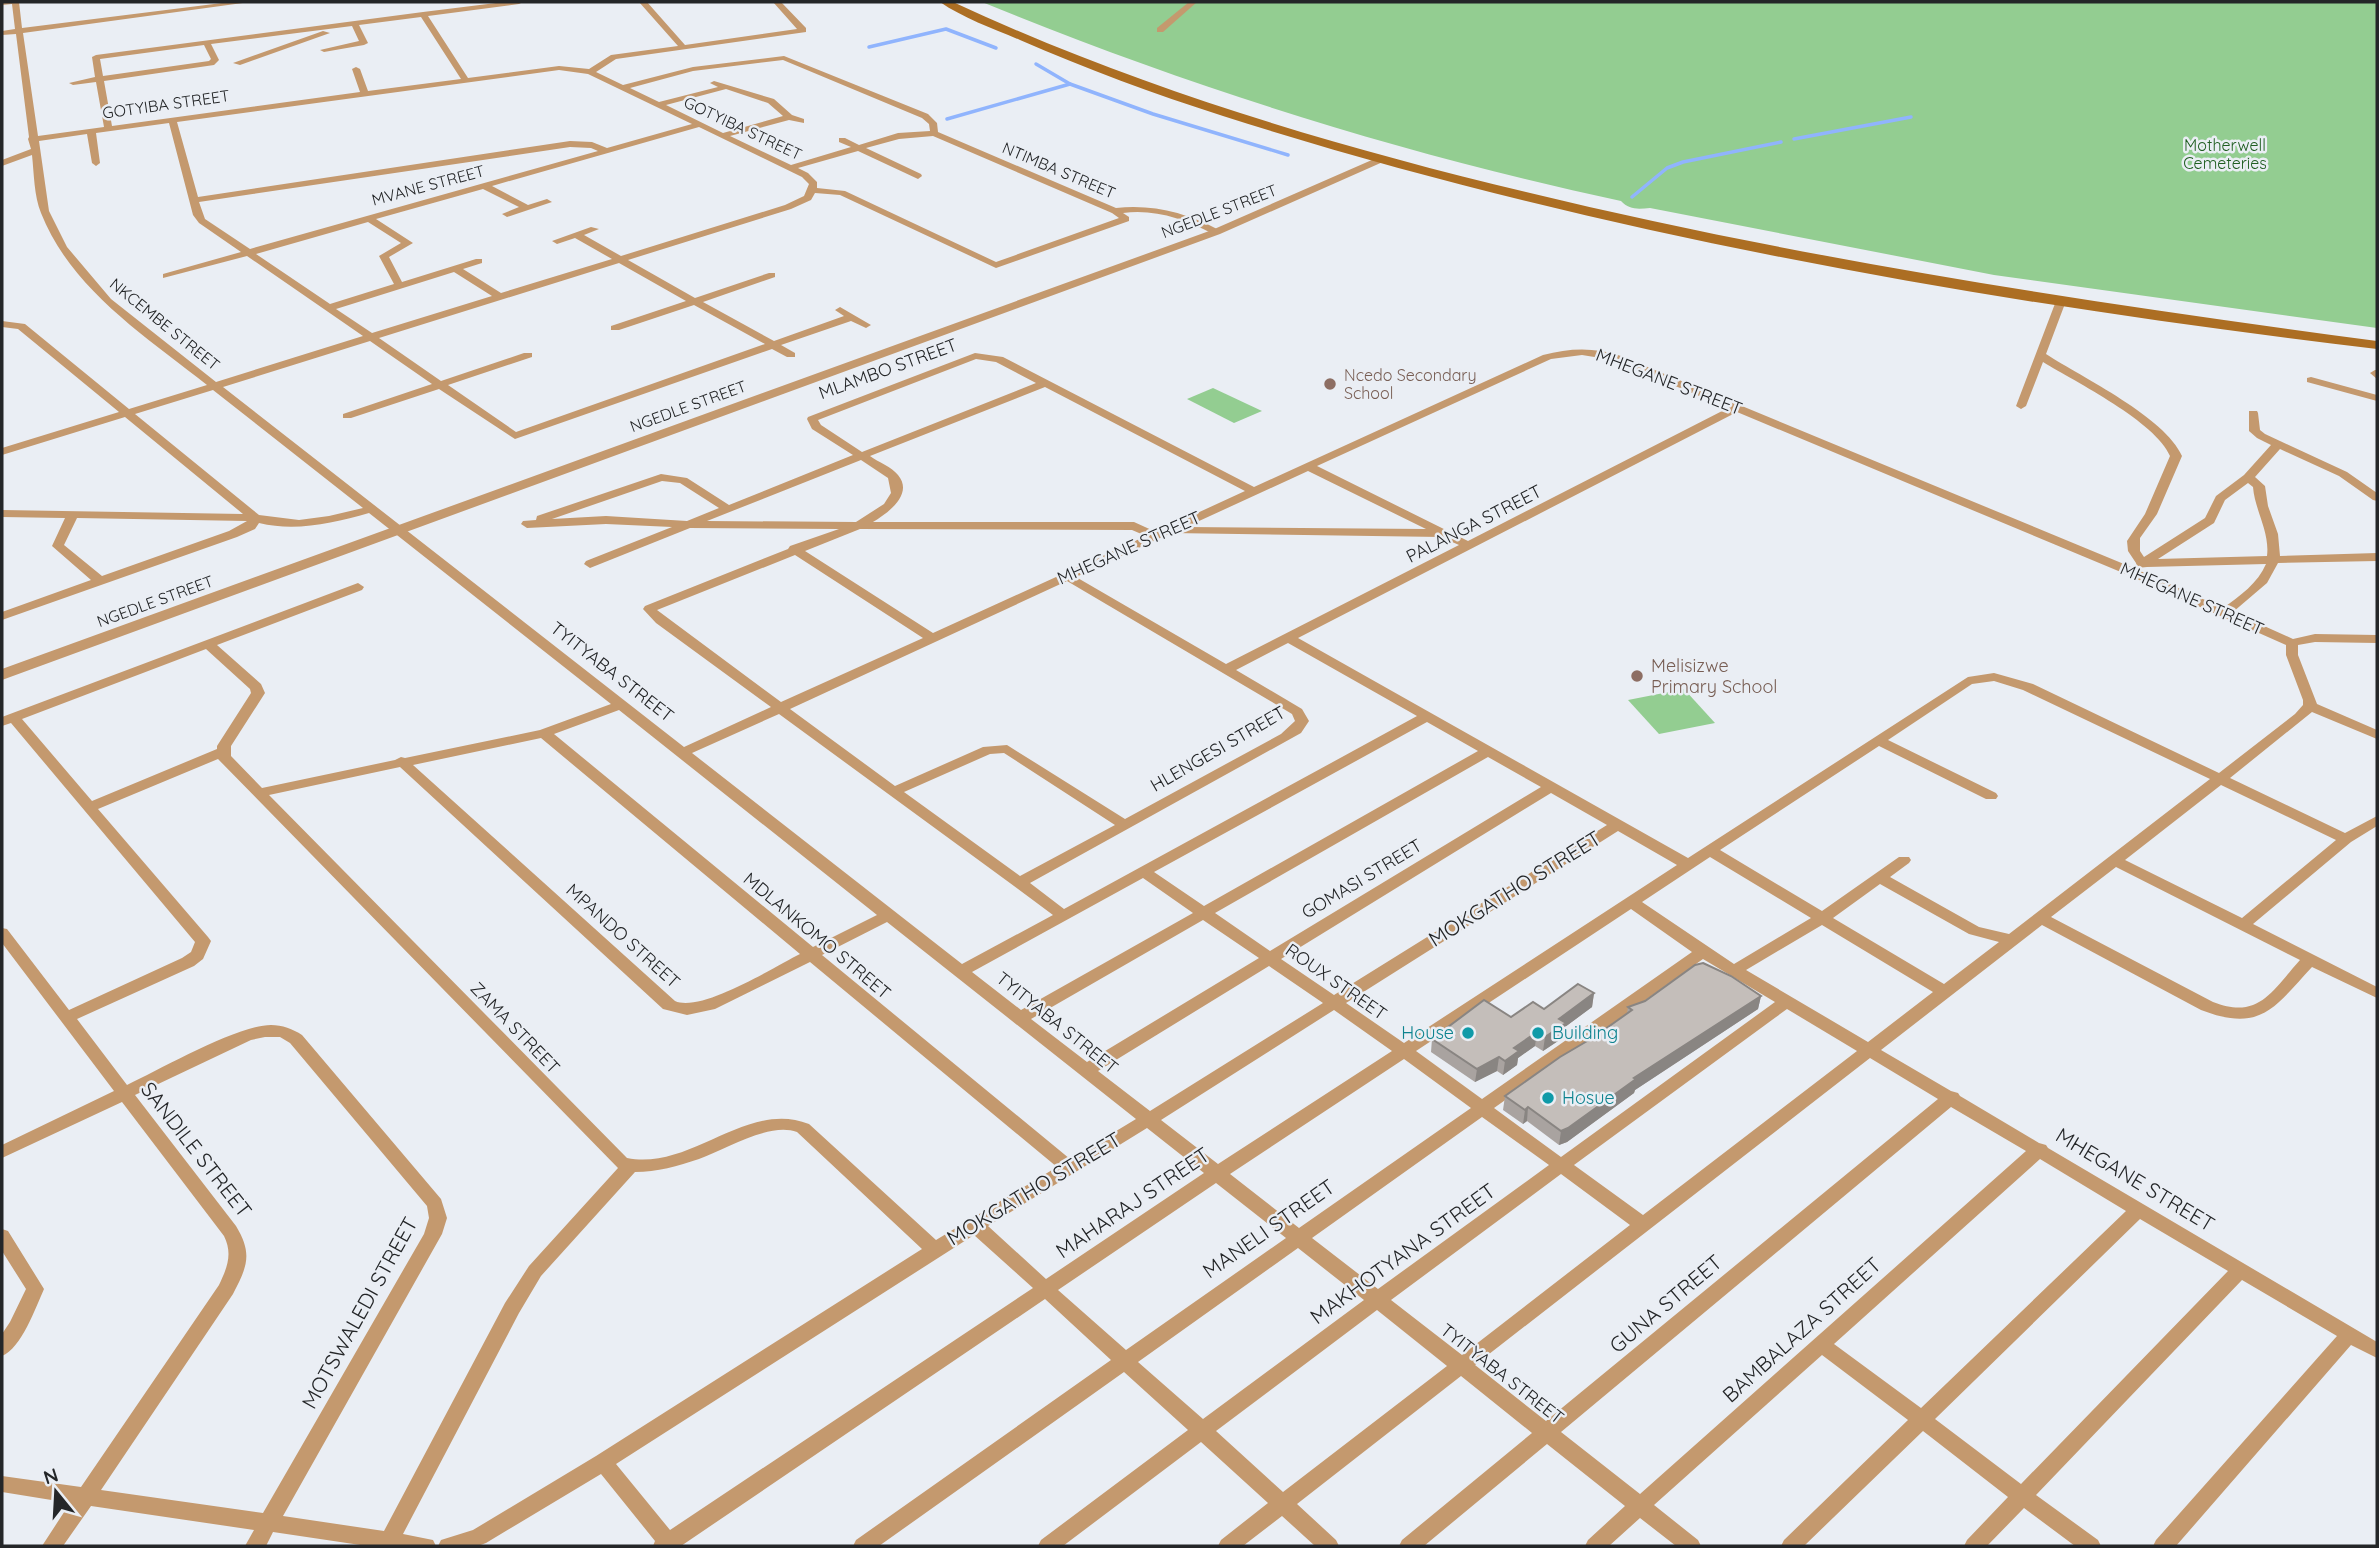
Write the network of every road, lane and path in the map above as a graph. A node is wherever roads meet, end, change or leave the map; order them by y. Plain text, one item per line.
1 (15, 2) edge
2 (246, 2) edge
3 (519, 2) edge
4 (643, 2) edge
5 (777, 2) edge
6 (945, 2) edge
7 (1193, 2) edge
8 (2, 3) edge
9 (424, 15) junction
10 (354, 23) junction
11 (1160, 30) dead end
12 (17, 31) junction
13 (2, 33) edge
14 (206, 41) junction
15 (682, 47) junction
16 (324, 50) dead end
17 (606, 51) dead end
18 (614, 57) junction
19 (237, 64) dead end
20 (356, 69) dead end
21 (590, 72) junction
22 (99, 78) junction
23 (464, 78) junction
24 (862, 79) dead end
25 (73, 83) dead end
26 (845, 84) junction
27 (620, 88) junction
28 (834, 88) dead end
29 (365, 92) junction
30 (916, 97) dead end
31 (893, 103) junction
32 (657, 105) junction
33 (878, 108) dead end
34 (789, 117) junction
35 (172, 119) junction
36 (801, 121) dead end
37 (698, 125) junction
38 (108, 128) junction
39 (91, 131) junction
40 (934, 132) junction
41 (721, 136) junction
42 (32, 139) junction
43 (842, 140) dead end
44 (858, 148) junction
45 (34, 151) junction
46 (606, 151) junction
47 (1381, 159) junction
48 (2, 163) edge
49 (96, 163) dead end
50 (790, 168) junction
51 (918, 176) dead end
52 (485, 186) junction
53 (814, 190) junction
54 (194, 200) junction
55 (547, 202) dead end
56 (527, 208) junction
57 (1115, 211) junction
58 (507, 214) dead end
59 (368, 218) junction
60 (594, 229) dead end
61 (1216, 232) junction
62 (576, 235) junction
63 (556, 241) dead end
64 (245, 253) junction
65 (619, 259) junction
66 (479, 261) dead end
67 (455, 268) junction
68 (772, 275) dead end
69 (166, 276) dead end
70 (399, 285) junction
71 (499, 296) junction
72 (693, 301) junction
73 (2061, 301) junction
74 (328, 308) junction
75 (840, 310) dead end
76 (852, 317) junction
77 (2, 324) edge
78 (866, 325) dead end
79 (615, 328) dead end
80 (368, 337) junction
81 (773, 345) junction
82 (2377, 345) edge
83 (528, 355) dead end
84 (791, 355) dead end
85 (2041, 356) junction
86 (2311, 380) dead end
87 (1042, 384) junction
88 (438, 385) junction
89 (217, 386) junction
90 (2377, 398) edge
91 (2021, 406) dead end
92 (1736, 408) junction
93 (2253, 413) dead end
94 (126, 414) junction
95 (347, 416) dead end
96 (2278, 444) junction
97 (2, 452) edge
98 (864, 455) junction
99 (1308, 466) junction
100 (2248, 477) junction
101 (1254, 491) junction
102 (2377, 498) edge
103 (372, 509) junction
104 (728, 509) junction
105 (2, 513) edge
106 (73, 514) junction
107 (255, 518) junction
108 (693, 525) junction
109 (859, 525) junction
110 (399, 530) junction
111 (1161, 533) junction
112 (1442, 533) junction
113 (1469, 546) junction
114 (794, 549) junction
115 (2377, 557) edge
116 (2275, 561) junction
117 (2144, 563) junction
118 (590, 565) dead end
119 (2132, 572) junction
120 (1066, 576) junction
121 (100, 581) junction
122 (358, 587) dead end
123 (2224, 613) junction
124 (2, 616) edge
125 (932, 638) junction
126 (1289, 638) junction
127 (2377, 639) edge
128 (2292, 643) junction
129 (208, 644) junction
130 (1227, 669) junction
131 (2, 676) edge
132 (622, 704) junction
133 (2310, 706) junction
134 (781, 707) junction
135 (1427, 716) junction
136 (7, 720) edge
137 (544, 733) junction
138 (2377, 735) edge
139 (1878, 740) junction
140 (1489, 750) junction
141 (223, 752) junction
142 (684, 752) junction
143 (401, 761) junction
144 (2217, 779) junction
145 (1552, 786) junction
146 (895, 791) junction
147 (258, 793) junction
148 (1991, 796) dead end
149 (90, 807) junction
150 (2377, 820) edge
151 (1125, 825) junction
152 (1617, 825) junction
153 (2346, 839) junction
154 (1709, 850) junction
155 (1904, 860) dead end
156 (2114, 860) junction
157 (1687, 864) junction
158 (1143, 871) junction
159 (1880, 878) junction
160 (1019, 883) junction
161 (1631, 902) junction
162 (1204, 913) junction
163 (889, 915) junction
164 (1063, 915) junction
165 (2039, 917) junction
166 (1821, 919) junction
167 (2243, 925) junction
168 (2010, 939) junction
169 (5, 942) edge
170 (1703, 952) junction
171 (807, 954) junction
172 (1269, 959) junction
173 (2310, 959) junction
174 (1735, 970) junction
175 (962, 971) junction
176 (1943, 991) junction
177 (2377, 993) edge
178 (1787, 1001) junction
179 (1333, 1004) junction
180 (67, 1017) junction
181 (1020, 1018) junction
182 (1870, 1047) junction
183 (1404, 1051) junction
184 (1085, 1071) junction
185 (124, 1094) junction
186 (1952, 1097) junction
187 (1481, 1107) junction
188 (1147, 1120) junction
189 (2040, 1149) junction
190 (2, 1152) edge
191 (1561, 1166) junction
192 (630, 1167) junction
193 (1068, 1167) junction
194 (1215, 1175) junction
195 (2139, 1209) junction
196 (1642, 1224) junction
197 (975, 1225) junction
198 (2, 1236) edge
199 (1296, 1237) junction
200 (935, 1250) junction
201 (2241, 1269) junction
202 (1046, 1289) junction
203 (1377, 1300) junction
204 (10, 1325) edge
205 (2349, 1335) junction
206 (1821, 1344) junction
207 (2, 1348) edge
208 (2377, 1351) edge
209 (1124, 1359) junction
210 (1461, 1365) junction
211 (1925, 1419) junction
212 (1204, 1430) junction
213 (1547, 1433) junction
214 (603, 1462) junction
215 (2, 1484) edge
216 (85, 1496) junction
217 (2022, 1497) junction
218 (1282, 1504) junction
219 (1640, 1506) junction
220 (268, 1523) junction
221 (389, 1541) junction
222 (668, 1545) edge
223 (52, 1546) edge
224 (254, 1546) edge
225 (426, 1546) edge
226 (448, 1546) edge
227 (863, 1546) edge
228 (1048, 1546) edge
229 (1228, 1546) edge
230 (1329, 1546) edge
231 (1409, 1546) edge
232 (1595, 1546) edge
233 (1691, 1546) edge
234 (1791, 1546) edge
235 (1974, 1546) edge
236 (2091, 1546) edge
237 (2163, 1546) edge

1 - 8 street
1 - 12 street, NKCEMBE STREET
2 - 12 street
3 - 9 street
4 - 15 street
5 - 15 street
6 - 47 main road
7 - 11 street
9 - 10 street
9 - 23 street
10 - 14 street
10 - 16 street
10 - 19 street
12 - 13 street
12 - 42 street, NKCEMBE STREET
14 - 22 street
14 - 22 street
15 - 18 street
17 - 18 street
18 - 21 street
20 - 29 street
21 - 23 street, GOTYIBA STREET
21 - 27 street, GOTYIBA STREET
22 - 25 street
22 - 38 street
23 - 29 street, GOTYIBA STREET
24 - 26 street
26 - 27 street
26 - 28 street
26 - 31 street
27 - 32 street, GOTYIBA STREET
29 - 35 street, GOTYIBA STREET
30 - 31 street
31 - 33 street
31 - 40 street
32 - 34 street
32 - 37 street, GOTYIBA STREET
34 - 36 street
34 - 41 street
35 - 38 street, GOTYIBA STREET
35 - 54 street
37 - 41 street, GOTYIBA STREET
37 - 46 street, MVANE STREET
38 - 39 street, GOTYIBA STREET
39 - 42 street, GOTYIBA STREET
39 - 49 street
40 - 44 street
40 - 57 street, NTIMBA STREET
41 - 50 street, GOTYIBA STREET
42 - 45 street, NKCEMBE STREET
43 - 44 street
44 - 50 street
44 - 51 street
45 - 48 street
45 - 89 street, NKCEMBE STREET
46 - 52 street, MVANE STREET
46 - 54 street
47 - 61 street, NGEDLE STREET
47 - 73 main road
50 - 53 street, GOTYIBA STREET
52 - 56 street
52 - 59 street, MVANE STREET
53 - 57 street, NTIMBA STREET
53 - 65 street
54 - 64 street
55 - 56 street
56 - 58 street
57 - 61 street
59 - 64 street, MVANE STREET
59 - 70 street
60 - 62 street
61 - 110 street, NGEDLE STREET
62 - 63 street
62 - 65 street
64 - 69 street, MVANE STREET
64 - 74 street
65 - 71 street
65 - 72 street
66 - 67 street
67 - 70 street
67 - 71 street
68 - 72 street
70 - 74 street
71 - 80 street
72 - 79 street
72 - 81 street
73 - 82 main road
73 - 85 street
74 - 80 street
75 - 76 street
76 - 78 street
76 - 81 street
77 - 94 street
80 - 88 street
80 - 89 street
81 - 84 street
81 - 88 street
83 - 88 street
85 - 91 street
85 - 117 street
86 - 90 street
87 - 98 street
87 - 98 street, MLAMBO STREET
87 - 101 street, MLAMBO STREET
88 - 95 street
89 - 94 street
89 - 103 street, NKCEMBE STREET
92 - 99 street, MHEGANE STREET
92 - 113 street, PALANGA STREET
92 - 119 street, MHEGANE STREET
93 - 96 street
94 - 97 street
94 - 107 street
96 - 100 street
96 - 102 street
98 - 104 street
98 - 109 street, MLAMBO STREET
99 - 101 street, MHEGANE STREET
99 - 112 street
100 - 116 street
100 - 117 street
101 - 111 street, MHEGANE STREET
103 - 107 street
103 - 110 street, NKCEMBE STREET
104 - 108 street
104 - 108 street
105 - 106 street
106 - 107 street
106 - 121 street
107 - 121 street
108 - 109 street
108 - 118 street
109 - 111 street
109 - 114 street, MLAMBO STREET
110 - 131 street, NGEDLE STREET
110 - 132 street, TYITYABA STREET
111 - 112 street
111 - 120 street, MHEGANE STREET
112 - 113 street
113 - 126 street, PALANGA STREET
114 - 125 street
114 - 134 street, MLAMBO STREET
115 - 116 street
116 - 117 street
116 - 123 street
117 - 119 street
119 - 123 street, MHEGANE STREET
120 - 125 street, MHEGANE STREET
120 - 130 street, HLENGESI STREET
121 - 124 street
122 - 129 street
123 - 128 street, MHEGANE STREET
125 - 134 street, MHEGANE STREET
126 - 130 street, PALANGA STREET
126 - 135 street
127 - 128 street
128 - 133 street
129 - 136 street
129 - 141 street
130 - 151 street, HLENGESI STREET
132 - 137 street
132 - 142 street, TYITYABA STREET
133 - 138 street
133 - 144 street
134 - 142 street, MHEGANE STREET
134 - 146 street
135 - 140 street
135 - 158 street
136 - 149 street
137 - 143 street
137 - 171 street, MDLANKOMO STREET
139 - 144 street, MAHARAJ STREET
139 - 148 street
139 - 154 street, MAHARAJ STREET
140 - 145 street
140 - 162 street
141 - 147 street, ZAMA STREET
141 - 149 street
142 - 163 street, TYITYABA STREET
143 - 147 street
143 - 171 street, MPANDO STREET
144 - 153 street, MAHARAJ STREET
144 - 156 street
145 - 152 street
145 - 172 street, GOMASI STREET
146 - 151 street
146 - 160 street
147 - 192 street, ZAMA STREET
149 - 180 street
150 - 153 street
151 - 160 street, HLENGESI STREET
152 - 157 street
152 - 179 street, MOKGATHO STREET
153 - 167 street
154 - 157 street, MAHARAJ STREET
154 - 166 street
155 - 159 street
156 - 165 street
156 - 167 street
157 - 161 street, MAHARAJ STREET
158 - 162 street, ROUX STREET
158 - 164 street
159 - 166 street
159 - 168 street
160 - 164 street
161 - 170 street, MHEGANE STREET
161 - 183 street, MAHARAJ STREET
162 - 172 street, ROUX STREET
162 - 181 street
163 - 171 street, MPANDO STREET
163 - 175 street, TYITYABA STREET
164 - 175 street
165 - 168 street
165 - 173 street
166 - 174 street
166 - 176 street
167 - 173 street
168 - 176 street
169 - 180 street, SANDILE STREET
170 - 174 street, MHEGANE STREET
170 - 187 street, MANELI STREET
171 - 193 street, MDLANKOMO STREET
172 - 179 street, ROUX STREET
172 - 184 street, GOMASI STREET
173 - 177 street
174 - 178 street, MHEGANE STREET
175 - 181 street, TYITYABA STREET
176 - 182 street
178 - 182 street, MHEGANE STREET
178 - 191 street, MAKHOTYANA STREET
179 - 183 street, ROUX STREET
179 - 188 street, MOKGATHO STREET
180 - 185 street, SANDILE STREET
181 - 184 street, TYITYABA STREET
182 - 186 street, MHEGANE STREET
182 - 196 street
183 - 187 street, ROUX STREET
183 - 194 street, MAHARAJ STREET
184 - 188 street, TYITYABA STREET
185 - 190 street, MOTSWALEDI STREET
185 - 216 street, SANDILE STREET
185 - 220 street, MOTSWALEDI STREET
186 - 189 street, MHEGANE STREET
186 - 213 street, GUNA STREET
187 - 191 street, ROUX STREET
187 - 199 street, MANELI STREET
188 - 193 street, MOKGATHO STREET
188 - 194 street, TYITYABA STREET
189 - 195 street, MHEGANE STREET
189 - 206 street, BAMBALAZA STREET
191 - 196 street, ROUX STREET
191 - 203 street, MAKHOTYANA STREET
192 - 200 street
192 - 221 street
193 - 197 street, MOKGATHO STREET
194 - 199 street, TYITYABA STREET
194 - 202 street, MAHARAJ STREET
195 - 201 street, MHEGANE STREET
195 - 211 street
196 - 210 street
197 - 200 street, MOKGATHO STREET
197 - 202 street
198 - 204 street
199 - 203 street, TYITYABA STREET
199 - 209 street, MANELI STREET
200 - 214 street, MOKGATHO STREET
201 - 205 street, MHEGANE STREET
201 - 217 street
202 - 209 street
202 - 222 street, MAHARAJ STREET
203 - 210 street, TYITYABA STREET
203 - 212 street, MAKHOTYANA STREET
204 - 207 street
205 - 208 street, MHEGANE STREET
205 - 237 street
206 - 211 street
206 - 219 street, BAMBALAZA STREET
209 - 212 street
209 - 227 street, MANELI STREET
210 - 213 street, TYITYABA STREET
210 - 218 street
211 - 217 street
211 - 234 street
212 - 218 street
212 - 228 street, MAKHOTYANA STREET
213 - 219 street, TYITYABA STREET
213 - 231 street, GUNA STREET
214 - 222 street
214 - 226 street, MOKGATHO STREET
215 - 216 street
216 - 220 street
216 - 223 street, SANDILE STREET
217 - 235 street
217 - 236 street
218 - 229 street
218 - 230 street
219 - 232 street, BAMBALAZA STREET
219 - 233 street, TYITYABA STREET
220 - 221 street
220 - 224 street, MOTSWALEDI STREET
221 - 225 street

